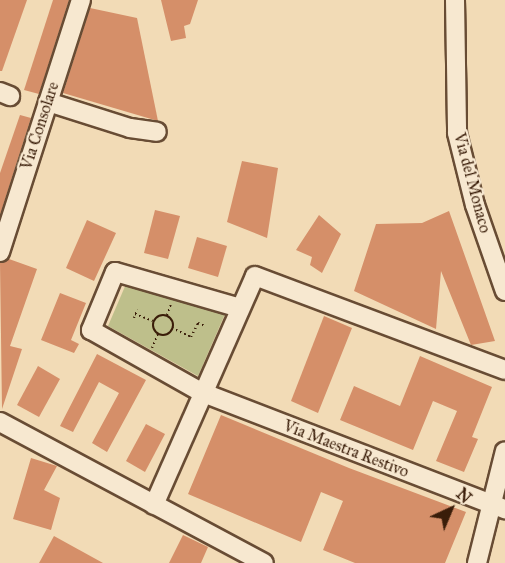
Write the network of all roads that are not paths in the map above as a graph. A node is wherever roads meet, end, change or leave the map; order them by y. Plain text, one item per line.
1 (81, 0) edge
2 (455, 0) edge
3 (48, 102) junction
4 (157, 132) dead end
5 (0, 252) edge
6 (505, 291) edge
7 (240, 308) junction
8 (503, 367) edge
9 (201, 392) junction
10 (0, 422) edge
11 (505, 451) edge
12 (153, 505) junction
13 (498, 507) edge
14 (264, 563) edge
15 (477, 563) edge

1 - 3 street, Via Consolare
2 - 6 street, Via del Monaco
3 - 4 street
3 - 5 street, Via Consolare
7 - 8 street
7 - 9 street
7 - 9 street, Via Maestra Restivo
9 - 12 street
9 - 13 street, Via Maestra Restivo
10 - 12 street
11 - 13 street
12 - 14 street
13 - 15 street

